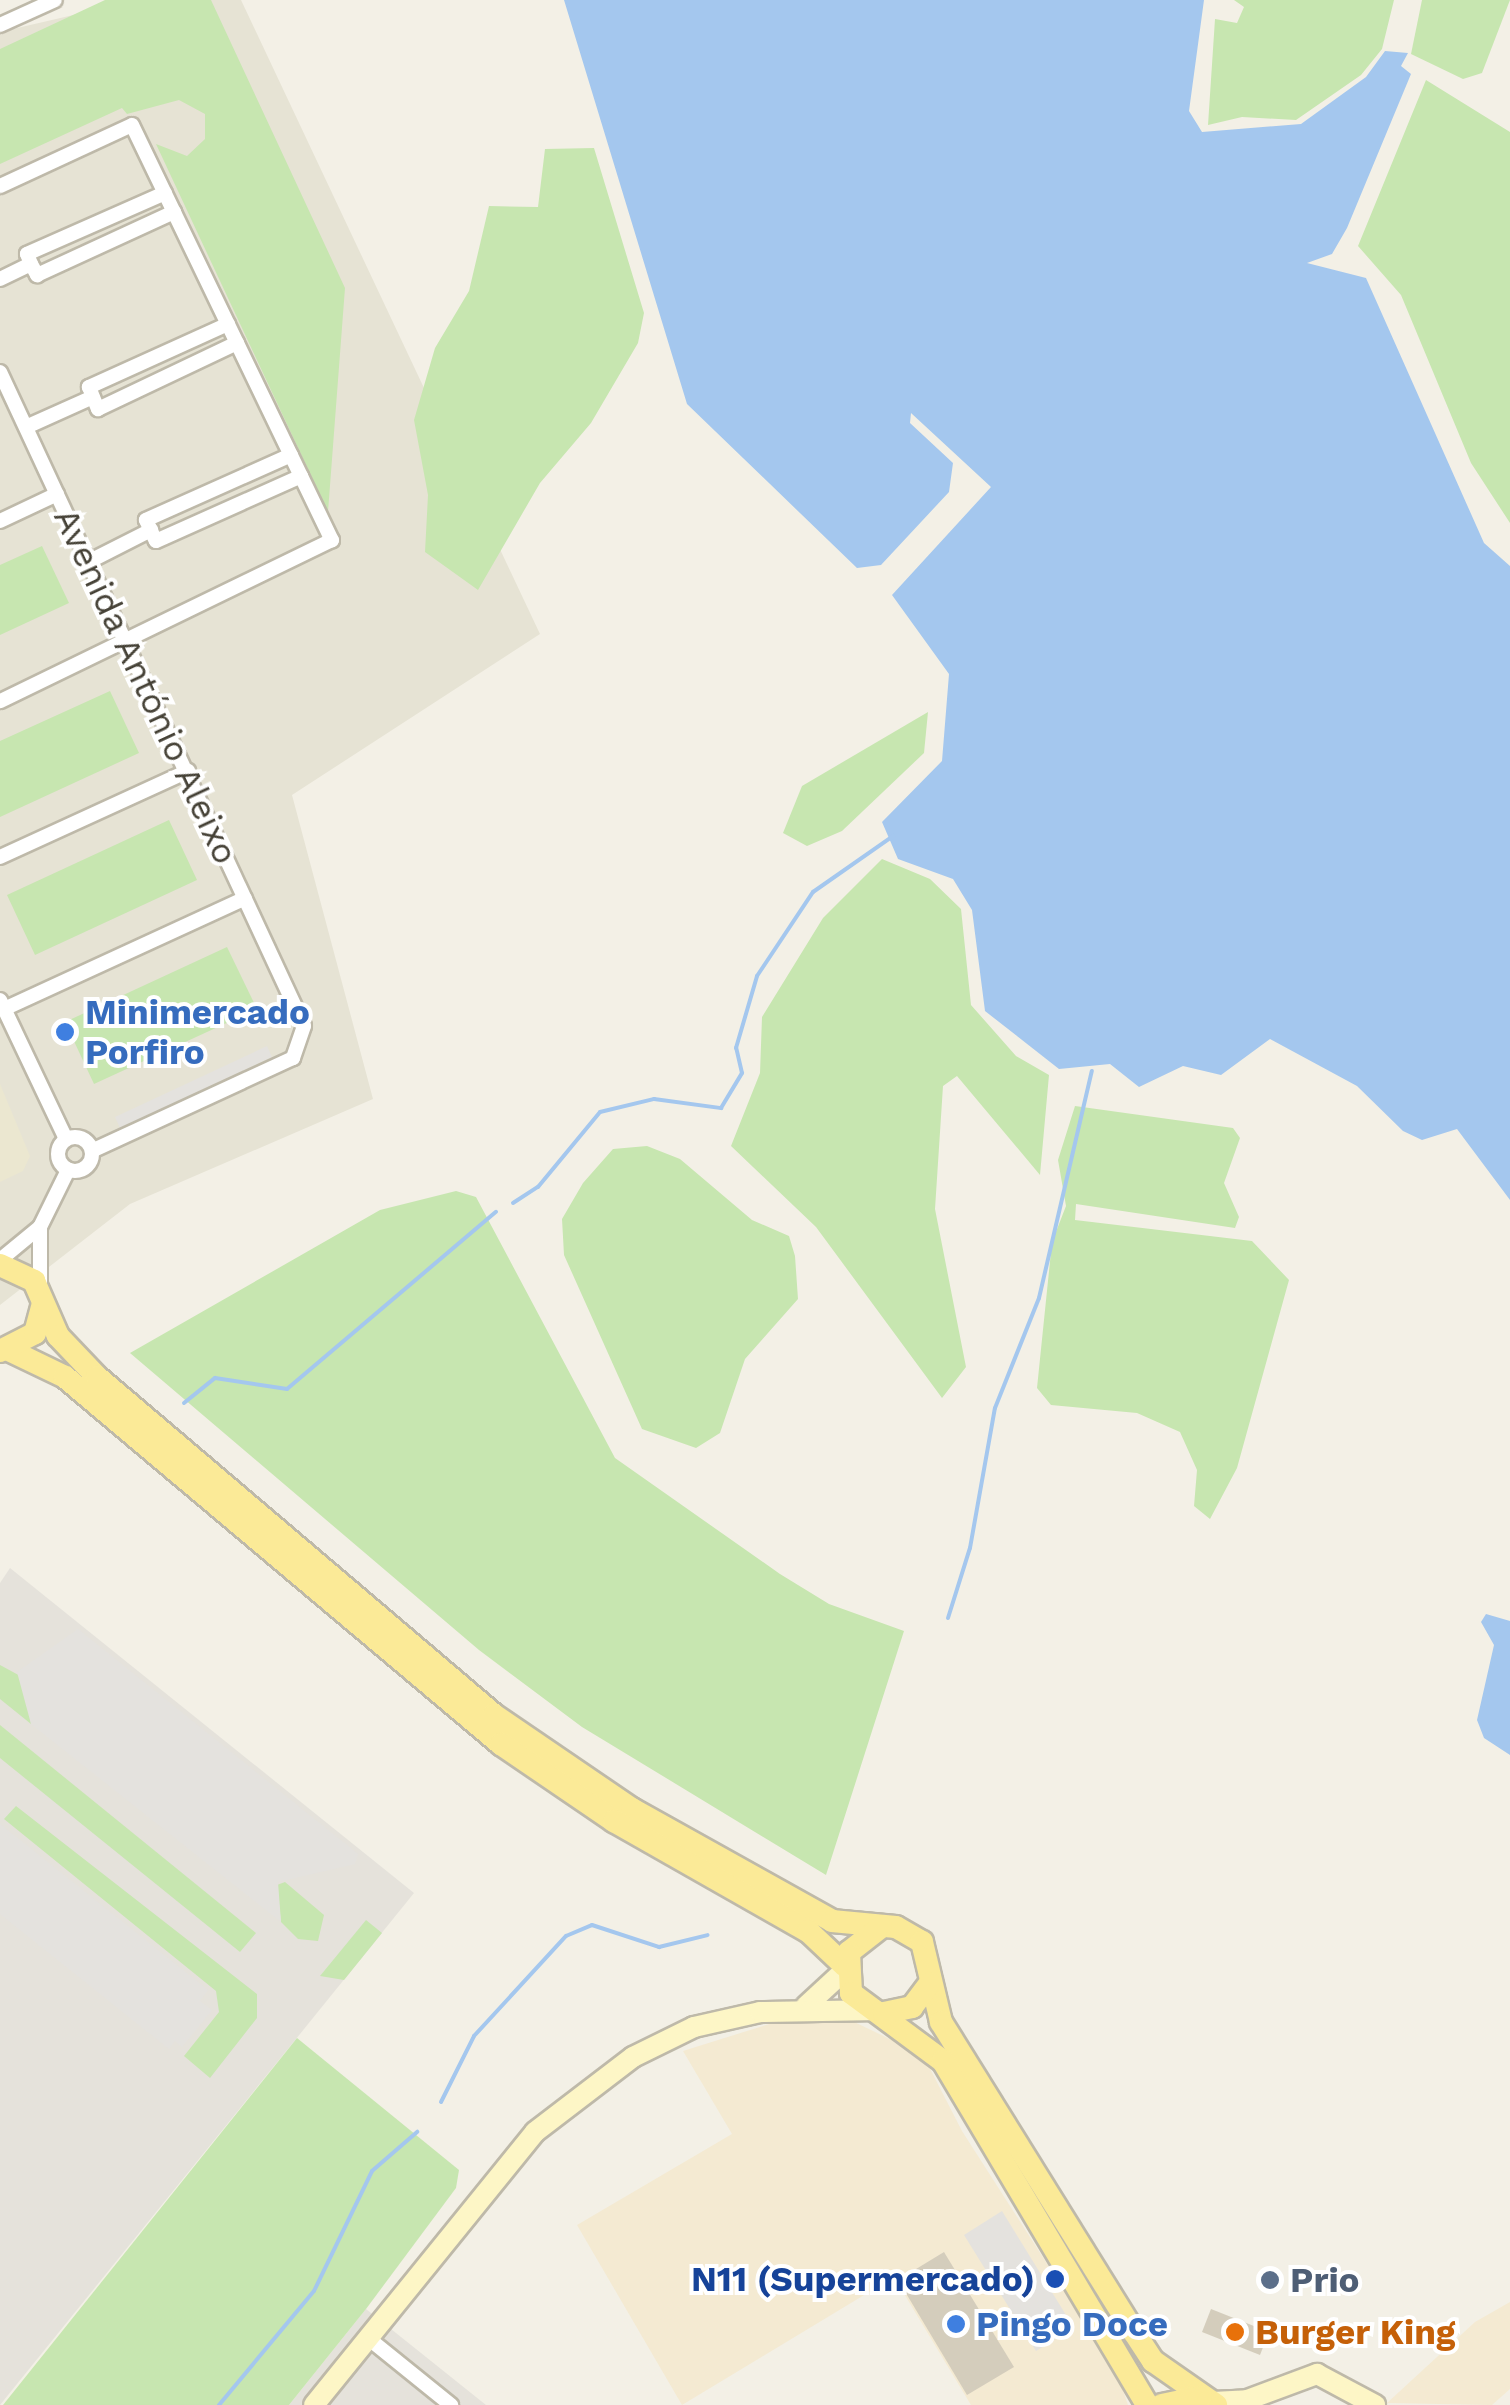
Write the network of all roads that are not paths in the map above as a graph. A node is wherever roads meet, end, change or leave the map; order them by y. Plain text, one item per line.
1 (55, 0) edge
2 (0, 25) edge
3 (0, 186) edge
4 (165, 193) junction
5 (174, 212) junction
6 (31, 264) junction
7 (0, 279) edge
8 (228, 324) junction
9 (237, 343) junction
10 (0, 372) edge
11 (93, 397) junction
12 (26, 428) junction
13 (291, 456) junction
14 (301, 476) junction
15 (56, 494) junction
16 (0, 521) edge
17 (151, 530) junction
18 (88, 562) junction
19 (124, 640) junction
20 (0, 701) edge
21 (188, 772) junction
22 (0, 858) edge
23 (245, 898) junction
24 (2, 1005) edge
25 (66, 1139) junction
26 (92, 1151) junction
27 (68, 1170) junction
28 (40, 1227) junction
29 (0, 1262) edge
30 (42, 1299) junction
31 (5, 1350) edge
32 (882, 1927) junction
33 (845, 1968) junction
34 (930, 1983) junction
35 (806, 2006) junction
36 (877, 2011) junction
37 (368, 2338) junction
38 (1259, 2400) edge
39 (1210, 2402) edge
40 (314, 2405) edge
41 (451, 2405) edge
42 (1147, 2405) edge
43 (1162, 2405) edge
44 (1375, 2405) edge

1 - 2 street
3 - 4 street
4 - 5 street
4 - 6 street
5 - 6 street
5 - 8 street
6 - 7 street
8 - 9 street
8 - 11 street
9 - 11 street
9 - 13 street
10 - 12 street, Avenida António Aleixo
11 - 12 street
12 - 15 street, Avenida António Aleixo
13 - 14 street
13 - 17 street
14 - 17 street
14 - 19 street
15 - 16 street
15 - 18 street, Avenida António Aleixo
17 - 18 street
18 - 19 street, Avenida António Aleixo
19 - 20 street
19 - 21 street, Avenida António Aleixo
21 - 22 street
21 - 23 street, Avenida António Aleixo
23 - 24 street
23 - 26 street, Avenida António Aleixo
24 - 25 street
25 - 26 street
25 - 27 street
26 - 27 street
27 - 28 street
28 - 29 street
28 - 30 street
29 - 30 main road
30 - 31 main road
30 - 32 main road
31 - 33 main road
32 - 33 main road
32 - 34 main road
33 - 35 street
33 - 36 main road
34 - 36 main road
34 - 39 main road
35 - 36 street
35 - 37 street
36 - 42 main road
37 - 40 street
37 - 41 street
38 - 39 street
38 - 44 street
39 - 43 main road

